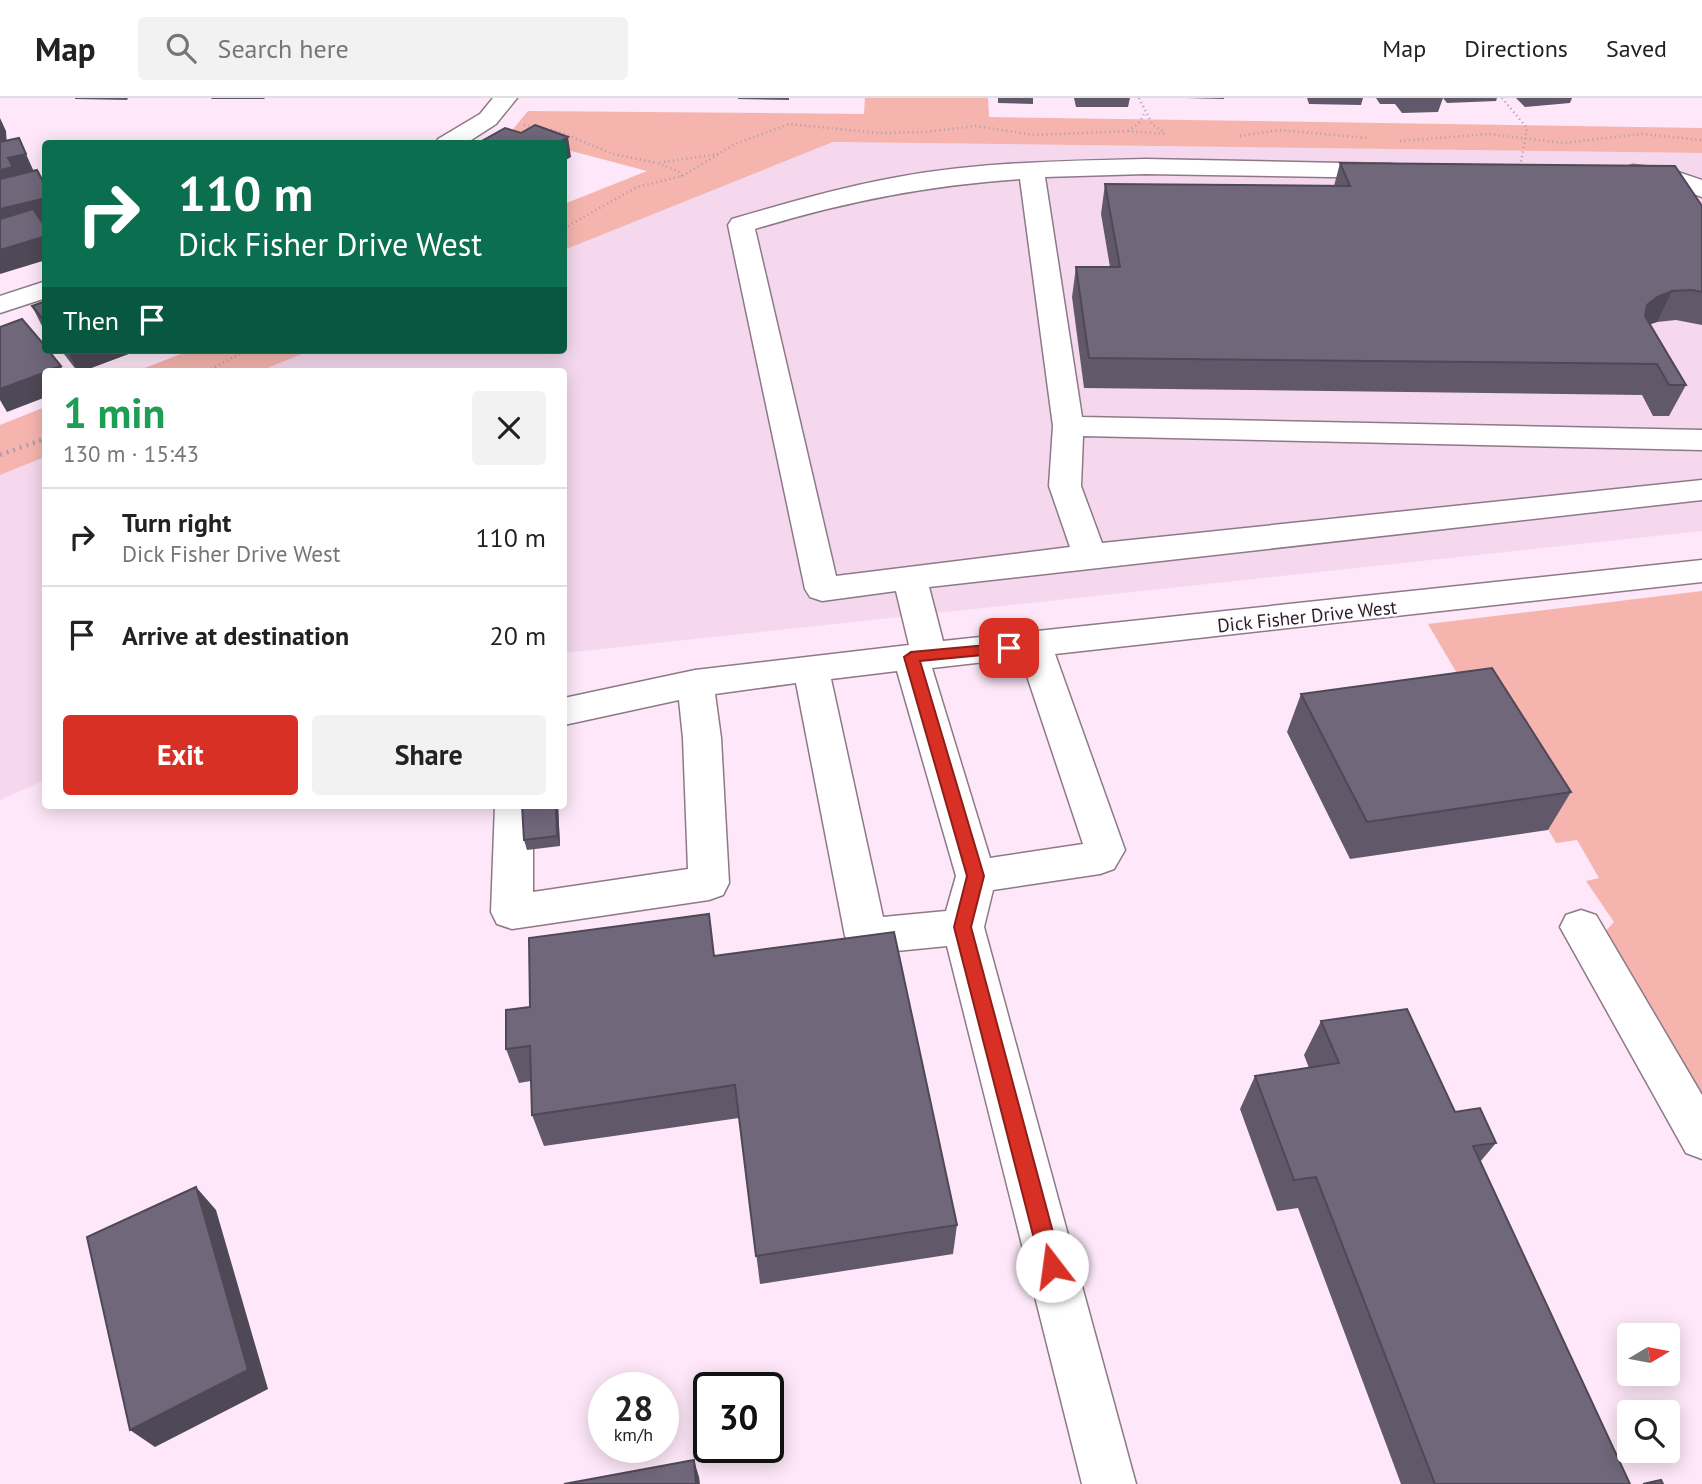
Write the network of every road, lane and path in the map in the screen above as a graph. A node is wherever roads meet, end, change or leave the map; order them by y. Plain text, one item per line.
1 (505, 98) edge
2 (1139, 98) edge
3 (1502, 98) edge
4 (1146, 112) junction
5 (522, 125) dead end
6 (1128, 131) dead end
7 (1169, 135) dead end
8 (454, 140) edge
9 (722, 153) dead end
10 (657, 163) junction
11 (1031, 169) junction
12 (1422, 171) edge
13 (1520, 172) edge
14 (1601, 173) edge
15 (682, 176) dead end
16 (1702, 189) edge
17 (42, 290) edge
18 (0, 305) edge
19 (239, 354) edge
20 (213, 368) edge
21 (1068, 426) junction
22 (42, 439) edge
23 (1702, 440) edge
24 (0, 455) edge
25 (1702, 490) edge
26 (1090, 556) junction
27 (1702, 571) edge
28 (910, 579) junction
29 (1035, 646) junction
30 (920, 656) junction
31 (811, 668) junction
32 (695, 683) junction
33 (567, 710) edge
34 (514, 809) edge
35 (976, 876) junction
36 (1581, 926) dead end
37 (963, 927) junction
38 (1702, 1138) edge
39 (1109, 1484) edge

1 - 8 street
2 - 4 path
3 - 13 path
4 - 6 path
4 - 7 path
5 - 10 path
9 - 10 path
10 - 15 path
11 - 12 street
11 - 21 street
11 - 28 street
14 - 16 street
17 - 18 street
19 - 20 path
21 - 23 street
21 - 26 street
22 - 24 path
25 - 26 street
26 - 28 street
27 - 29 street, Dick Fisher Drive West
28 - 30 street
29 - 30 street, Dick Fisher Drive West
29 - 35 street
30 - 31 street, Dick Fisher Drive West
30 - 35 street
31 - 32 street, Dick Fisher Drive West
31 - 37 street
32 - 33 street, Dick Fisher Drive West
32 - 34 street
35 - 37 street
36 - 38 street
37 - 39 street

